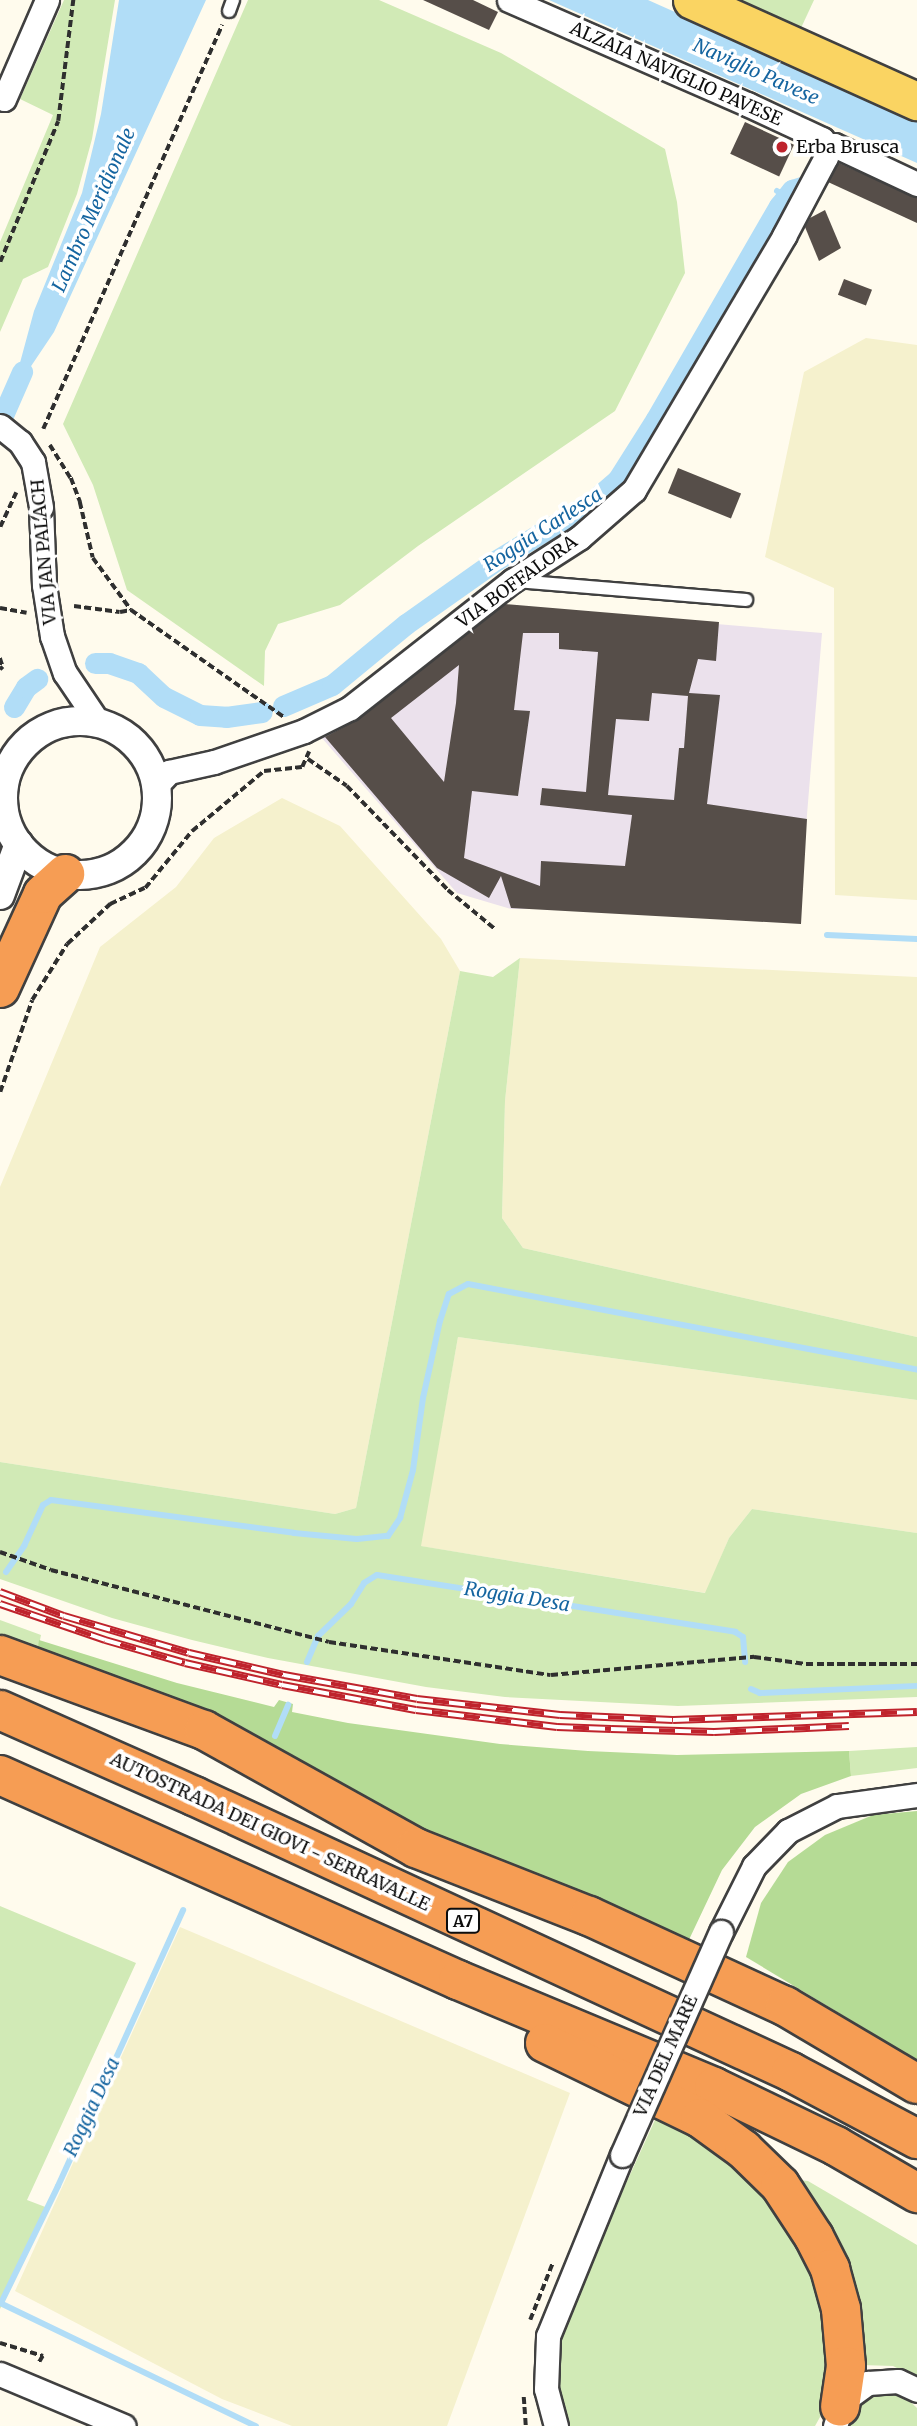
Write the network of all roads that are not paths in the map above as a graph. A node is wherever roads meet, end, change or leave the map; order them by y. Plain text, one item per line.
1 (47, 0) edge
2 (509, 0) edge
3 (692, 0) edge
4 (0, 97) edge
5 (917, 101) edge
6 (826, 145) junction
7 (917, 184) edge
8 (0, 426) edge
9 (512, 581) junction
10 (746, 600) dead end
11 (97, 722) junction
12 (32, 738) junction
13 (0, 740) edge
14 (2, 784) edge
15 (157, 785) junction
16 (19, 844) junction
17 (65, 874) junction
18 (0, 895) edge
19 (0, 988) edge
20 (0, 1655) edge
21 (0, 1710) edge
22 (0, 1775) edge
23 (917, 1795) edge
24 (194, 1796) junction
25 (503, 1885) junction
26 (458, 1980) junction
27 (917, 2084) edge
28 (917, 2139) edge
29 (917, 2193) edge
30 (2, 2379) edge
31 (917, 2390) edge
32 (836, 2421) edge
33 (124, 2426) edge
34 (556, 2426) edge

1 - 4 street
2 - 6 street, ALZAIA NAVIGLIO PAVESE
3 - 5 main road
6 - 7 street, ALZAIA NAVIGLIO PAVESE
6 - 9 street, VIA BOFFALORA
8 - 11 street, VIA JAN PALACH, bridge
9 - 10 lane
9 - 15 street, VIA BOFFALORA
11 - 12 street
11 - 15 street
12 - 13 street
12 - 14 street
14 - 16 street
15 - 17 street
16 - 17 street
16 - 18 street
17 - 19 highway
20 - 25 highway
21 - 24 highway, AUTOSTRADA DEI GIOVI - SERRAVALLE / A7
22 - 26 highway
23 - 34 street, VIA DEL MARE, bridge
24 - 25 highway
24 - 28 highway, AUTOSTRADA DEI GIOVI - SERRAVALLE / A7
25 - 27 highway
26 - 29 highway
26 - 32 highway
30 - 33 street
31 - 32 street

